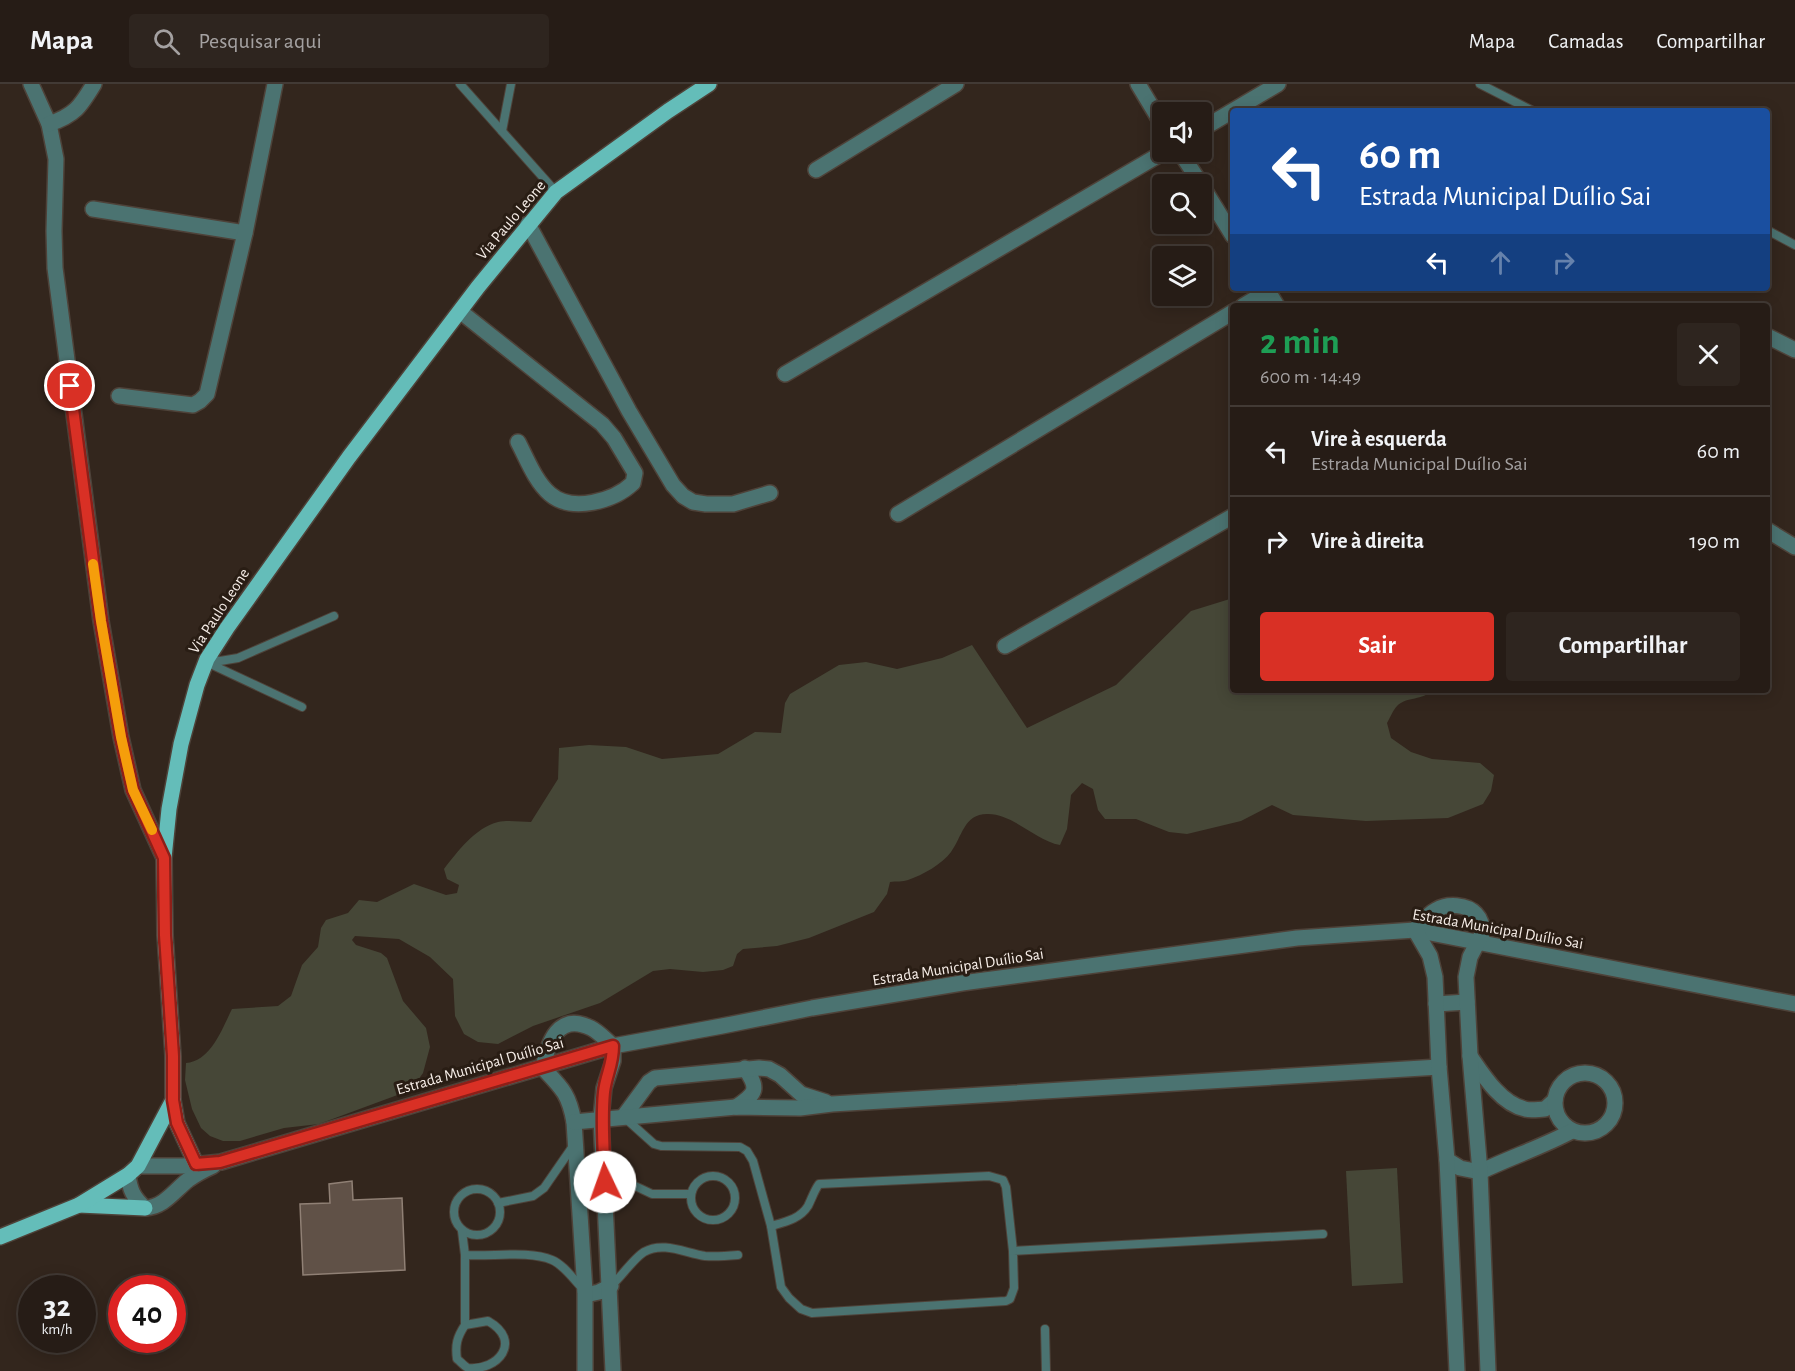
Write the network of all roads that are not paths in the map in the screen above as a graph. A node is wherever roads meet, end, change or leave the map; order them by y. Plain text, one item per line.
1 (31, 84) edge
2 (94, 84) edge
3 (274, 84) edge
4 (460, 84) edge
5 (511, 84) edge
6 (710, 84) edge
7 (956, 84) edge
8 (1137, 84) edge
9 (1278, 84) edge
10 (1480, 84) edge
11 (1152, 108) edge
12 (1237, 108) edge
13 (1527, 108) edge
14 (1230, 112) edge
15 (1212, 123) edge
16 (49, 124) junction
17 (502, 130) junction
18 (1152, 159) edge
19 (816, 170) dead end
20 (556, 192) junction
21 (1212, 203) edge
22 (93, 209) dead end
23 (528, 224) junction
24 (1230, 231) edge
25 (1770, 232) edge
26 (245, 233) junction
27 (1795, 245) edge
28 (1266, 291) edge
29 (1248, 303) edge
30 (460, 312) junction
31 (1230, 314) edge
32 (1770, 338) edge
33 (1795, 350) edge
34 (785, 374) dead end
35 (119, 396) dead end
36 (518, 442) dead end
37 (770, 492) dead end
38 (898, 514) dead end
39 (1230, 518) edge
40 (1770, 532) edge
41 (1795, 547) edge
42 (334, 616) dead end
43 (1005, 646) dead end
44 (206, 661) junction
45 (302, 707) dead end
46 (164, 858) junction
47 (1415, 930) junction
48 (1479, 942) junction
49 (1467, 1002) junction
50 (1436, 1004) junction
51 (1795, 1004) edge
52 (613, 1046) junction
53 (1470, 1056) junction
54 (543, 1068) junction
55 (745, 1068) junction
56 (1439, 1068) junction
57 (640, 1094) junction
58 (173, 1100) junction
59 (1555, 1100) junction
60 (832, 1104) junction
61 (736, 1107) junction
62 (664, 1114) junction
63 (624, 1116) junction
64 (601, 1118) junction
65 (574, 1122) junction
66 (1572, 1131) junction
67 (575, 1142) junction
68 (1448, 1160) junction
69 (604, 1161) junction
70 (220, 1162) junction
71 (196, 1164) junction
72 (163, 1167) junction
73 (133, 1170) junction
74 (1480, 1172) junction
75 (692, 1194) junction
76 (170, 1195) junction
77 (498, 1203) junction
78 (79, 1205) junction
79 (145, 1208) junction
80 (771, 1226) junction
81 (462, 1231) junction
82 (1323, 1234) dead end
83 (0, 1237) edge
84 (1013, 1251) junction
85 (738, 1255) dead end
86 (465, 1256) junction
87 (611, 1286) junction
88 (585, 1291) junction
89 (465, 1325) junction
90 (1045, 1329) dead end
91 (585, 1371) edge
92 (613, 1371) edge
93 (1046, 1371) edge
94 (1457, 1371) edge
95 (1488, 1371) edge

1 - 16 street
2 - 16 street
3 - 26 street
4 - 17 lane
5 - 17 lane
6 - 20 main road, Via Paulo Leone
7 - 19 street
8 - 11 street
9 - 12 street
10 - 13 lane
14 - 15 street
16 - 46 street
17 - 20 lane
18 - 34 street
20 - 23 main road, Via Paulo Leone
21 - 24 street
22 - 26 street
23 - 30 main road, Via Paulo Leone
23 - 37 street
25 - 27 lane
26 - 35 street
28 - 29 street
30 - 36 street
30 - 44 main road, Via Paulo Leone
31 - 38 street
32 - 33 street
39 - 43 street
40 - 41 street
42 - 44 lane
44 - 45 lane
44 - 46 main road, Via Paulo Leone
46 - 58 main road, Via Paulo Leone
47 - 48 street, Estrada Municipal Duílio Sai
47 - 48 street
47 - 50 street
47 - 52 street, Estrada Municipal Duílio Sai
48 - 49 street
48 - 51 street, Estrada Municipal Duílio Sai
49 - 50 street
49 - 53 street
50 - 56 street
52 - 54 street, Estrada Municipal Duílio Sai
52 - 54 street
52 - 64 street
53 - 59 street
53 - 74 street
54 - 65 street
54 - 70 street, Estrada Municipal Duílio Sai
55 - 57 street
55 - 60 street
55 - 61 street
56 - 60 street
56 - 68 street
57 - 62 street
57 - 63 street
58 - 71 main road
58 - 73 main road, Via Paulo Leone
59 - 66 street
59 - 66 street
60 - 61 street
61 - 62 street
62 - 63 street
63 - 64 street
63 - 80 lane
64 - 65 street
64 - 69 street
65 - 67 street
66 - 74 street
67 - 77 lane
67 - 88 street
68 - 74 street
68 - 94 street
69 - 75 lane
69 - 87 street
70 - 71 street, Estrada Municipal Duílio Sai
70 - 76 street
71 - 72 street, Estrada Municipal Duílio Sai
72 - 73 street, Estrada Municipal Duílio Sai
72 - 76 street
73 - 78 main road, Via Paulo Leone
73 - 79 street
74 - 95 street
75 - 75 lane
76 - 79 street
77 - 81 lane
77 - 81 lane
78 - 79 main road
78 - 83 main road, Via Paulo Leone
80 - 84 lane
80 - 84 lane
81 - 86 lane
82 - 84 lane
85 - 87 lane
86 - 88 lane
86 - 89 lane
87 - 88 street
87 - 92 street
88 - 91 street
89 - 89 lane
90 - 93 lane

